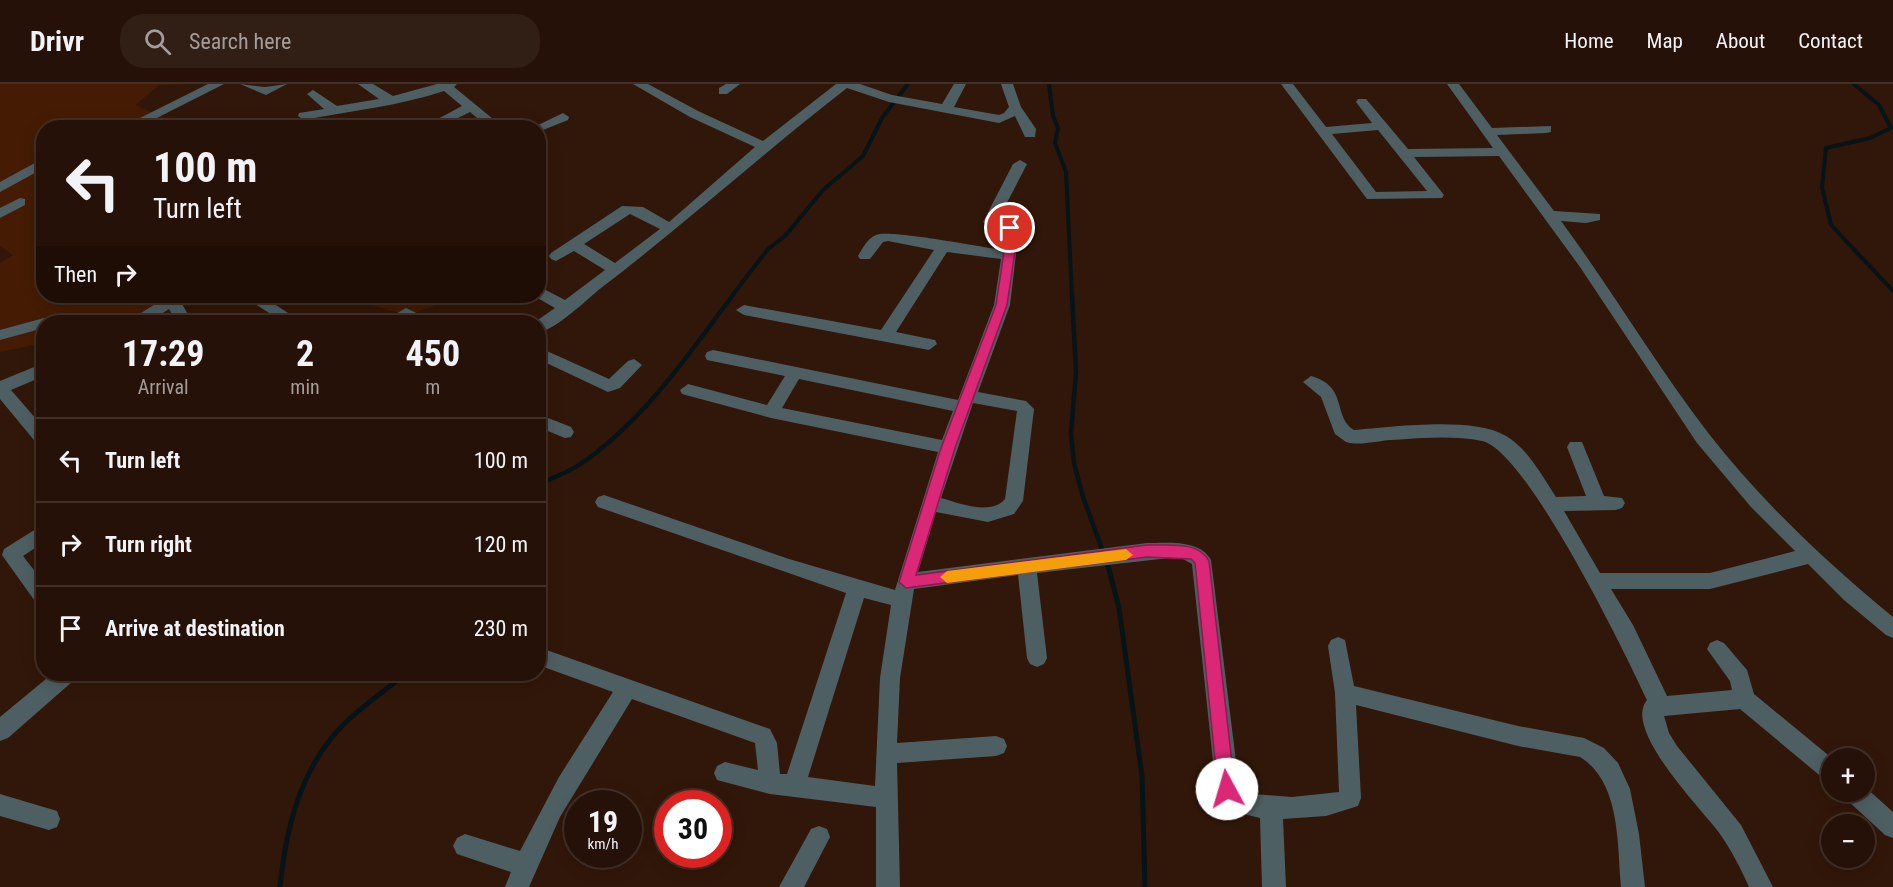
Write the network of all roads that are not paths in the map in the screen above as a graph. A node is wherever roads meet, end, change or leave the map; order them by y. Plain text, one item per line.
1 (218, 84) edge
2 (246, 84) edge
3 (281, 84) edge
4 (364, 84) edge
5 (639, 84) edge
6 (846, 84) edge
7 (960, 84) edge
8 (1007, 84) edge
9 (1287, 84) edge
10 (1453, 84) edge
11 (447, 85) edge
12 (313, 94) dead end
13 (390, 100) junction
14 (1362, 102) dead end
15 (471, 106) junction
16 (1015, 107) junction
17 (946, 109) junction
18 (335, 111) junction
19 (304, 116) dead end
20 (563, 117) dead end
21 (143, 120) edge
22 (443, 120) edge
23 (488, 120) edge
24 (546, 124) edge
25 (1382, 126) junction
26 (1546, 129) dead end
27 (1322, 131) junction
28 (1488, 132) junction
29 (1030, 135) dead end
30 (764, 146) junction
31 (1503, 152) junction
32 (1404, 153) junction
33 (1020, 164) dead end
34 (36, 167) edge
35 (0, 188) edge
36 (20, 202) dead end
37 (0, 214) edge
38 (1549, 215) junction
39 (1595, 217) dead end
40 (670, 229) junction
41 (574, 244) junction
42 (943, 247) junction
43 (1009, 255) junction
44 (556, 256) dead end
45 (865, 256) dead end
46 (615, 270) junction
47 (546, 296) edge
48 (168, 303) edge
49 (262, 303) edge
50 (567, 308) junction
51 (744, 310) dead end
52 (150, 315) edge
53 (282, 315) edge
54 (546, 322) edge
55 (36, 325) edge
56 (0, 335) edge
57 (886, 336) junction
58 (929, 344) dead end
59 (546, 355) edge
60 (713, 356) dead end
61 (634, 365) dead end
62 (36, 372) edge
63 (795, 372) junction
64 (1311, 382) dead end
65 (0, 388) edge
66 (688, 390) dead end
67 (965, 402) junction
68 (771, 412) junction
69 (546, 424) edge
70 (36, 431) edge
71 (565, 432) dead end
72 (1575, 447) dead end
73 (948, 448) junction
74 (604, 502) dead end
75 (1597, 502) junction
76 (930, 503) junction
77 (1616, 503) dead end
78 (1550, 504) junction
79 (36, 537) edge
80 (1811, 555) junction
81 (1028, 566) junction
82 (1595, 581) junction
83 (36, 588) edge
84 (857, 589) junction
85 (904, 591) junction
86 (1893, 628) edge
87 (1338, 646) dead end
88 (1717, 649) dead end
89 (1037, 658) dead end
90 (546, 659) edge
91 (58, 681) edge
92 (627, 688) junction
93 (1345, 693) junction
94 (1743, 699) junction
95 (1660, 705) junction
96 (0, 731) edge
97 (996, 746) dead end
98 (886, 754) junction
99 (1821, 763) edge
100 (725, 773) dead end
101 (770, 783) junction
102 (794, 787) junction
103 (887, 798) junction
104 (1866, 802) edge
105 (0, 805) edge
106 (1272, 810) junction
107 (49, 819) dead end
108 (1893, 827) edge
109 (819, 837) dead end
110 (465, 846) dead end
111 (525, 864) junction
112 (517, 887) edge
113 (791, 887) edge
114 (888, 887) edge
115 (1274, 887) edge
116 (1633, 887) edge
117 (1761, 887) edge

1 - 21 street
2 - 3 street
4 - 13 street
5 - 30 street
6 - 17 street
6 - 30 street
7 - 17 street
8 - 16 street
9 - 27 street
10 - 28 street
11 - 13 street
11 - 15 street
12 - 18 street
13 - 18 street
14 - 25 street
15 - 22 street
15 - 23 street
16 - 17 street
16 - 29 street
18 - 19 street
20 - 24 street
25 - 27 street
25 - 32 street
26 - 28 street
27 - 32 street
28 - 31 street
30 - 40 street
31 - 32 street
31 - 38 street
33 - 43 street
34 - 35 street
36 - 37 street
38 - 39 street
38 - 80 street
40 - 41 street
40 - 46 street
41 - 44 street
41 - 46 street
42 - 43 street
42 - 45 street
42 - 57 street
43 - 67 street
46 - 50 street
47 - 50 street
48 - 52 street
49 - 53 street
50 - 54 street
51 - 57 street
55 - 56 street
57 - 58 street
59 - 61 street
60 - 63 street
62 - 65 street
63 - 67 street
63 - 68 street
64 - 78 street
65 - 70 street
66 - 68 street
67 - 73 street
67 - 76 street
68 - 73 street
69 - 71 street
72 - 75 street
73 - 76 street
74 - 84 street
75 - 77 street
75 - 78 street
76 - 85 street
78 - 82 street
79 - 83 street
80 - 82 street
80 - 86 street
81 - 85 street
81 - 89 street
81 - 106 street
82 - 95 street
84 - 85 street
84 - 102 street
85 - 98 street
87 - 93 street
88 - 94 street
90 - 92 street
91 - 96 street
92 - 101 street
92 - 111 street
93 - 106 street
93 - 116 street
94 - 95 street
94 - 99 street
95 - 117 street
97 - 98 street
98 - 103 street
100 - 101 street
101 - 102 street
102 - 103 street
103 - 114 street
104 - 108 street
105 - 107 street
106 - 115 street
109 - 113 street
110 - 111 street
111 - 112 street

